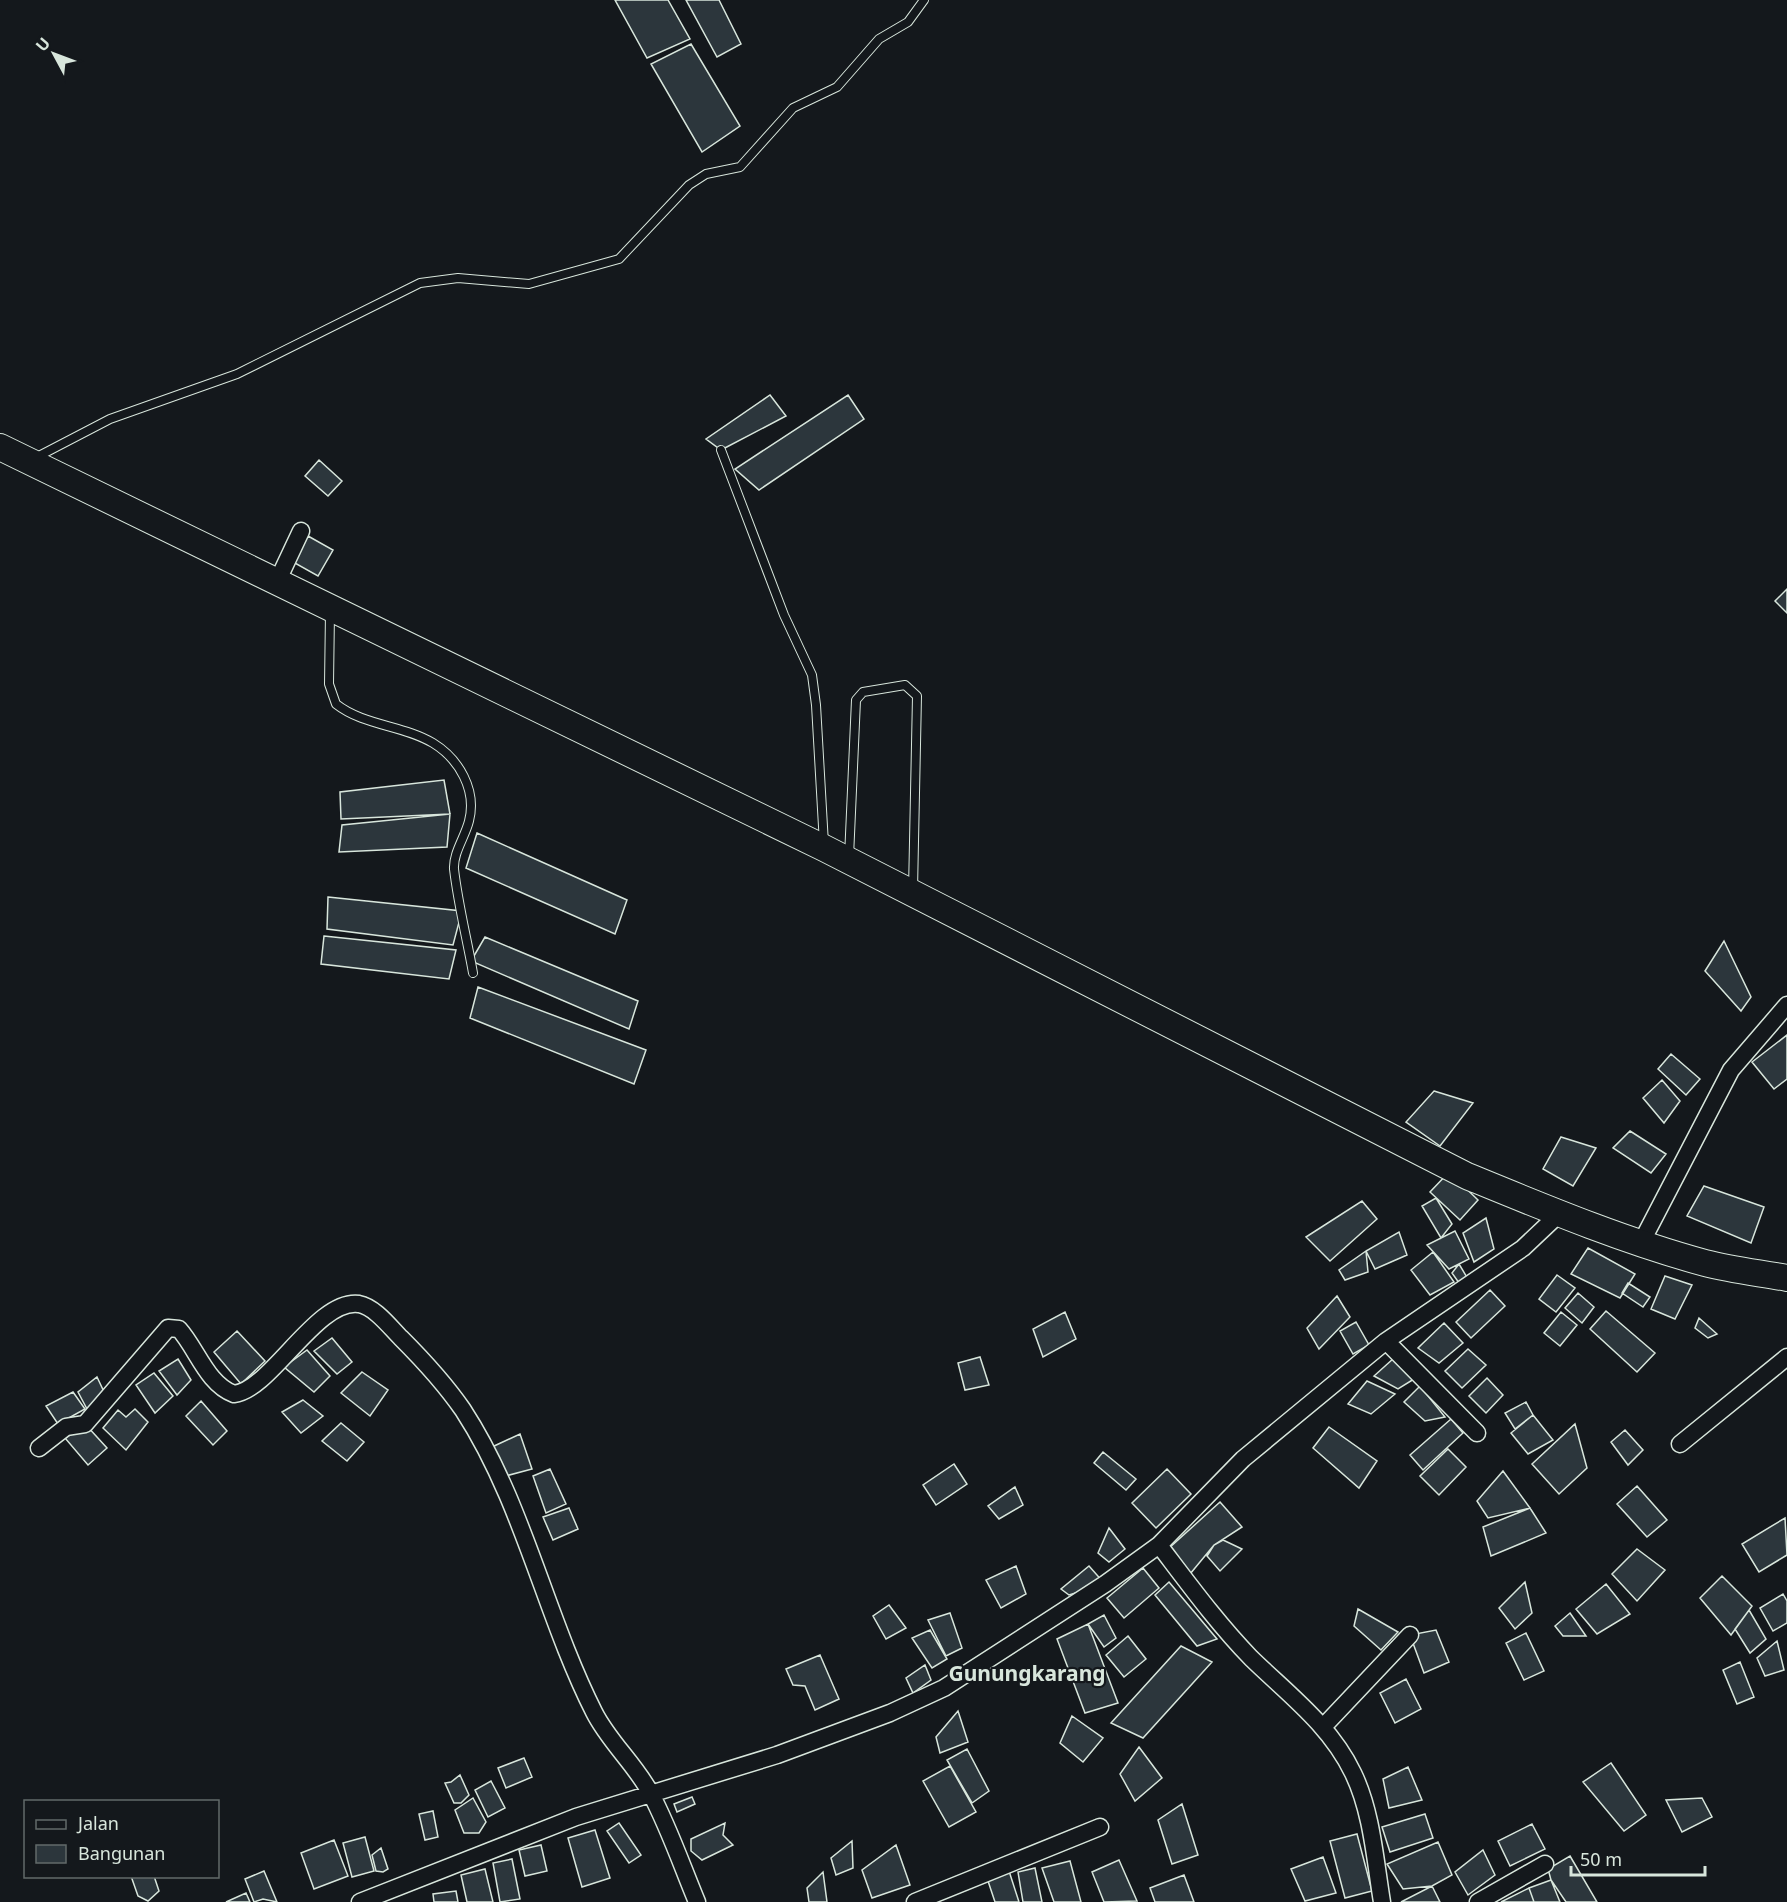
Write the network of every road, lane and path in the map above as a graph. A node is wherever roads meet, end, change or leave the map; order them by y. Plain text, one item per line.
1 (924, 0) edge
2 (0, 447) edge
3 (721, 450) dead end
4 (29, 461) junction
5 (301, 531) dead end
6 (277, 582) junction
7 (330, 608) junction
8 (824, 848) junction
9 (849, 860) junction
10 (913, 893) junction
11 (473, 973) dead end
12 (1787, 1005) edge
13 (1559, 1214) junction
14 (1641, 1243) junction
15 (1787, 1278) edge
16 (1386, 1341) junction
17 (1787, 1357) edge
18 (1477, 1433) dead end
19 (1680, 1444) dead end
20 (39, 1448) dead end
21 (1159, 1545) junction
22 (1410, 1635) dead end
23 (1323, 1728) junction
24 (650, 1793) junction
25 (1100, 1827) dead end
26 (1545, 1864) dead end
27 (360, 1902) edge
28 (697, 1902) edge
29 (915, 1902) edge
30 (1382, 1902) edge
31 (1478, 1902) edge

1 - 4 lane
2 - 4 main road
3 - 8 lane
4 - 6 main road
5 - 6 street
6 - 7 main road
7 - 8 main road
7 - 11 lane
8 - 9 main road
9 - 10 main road
9 - 10 lane
10 - 13 main road
12 - 14 street
13 - 14 main road
13 - 16 street
14 - 15 main road
16 - 18 street
16 - 21 street
17 - 19 street
20 - 24 street
21 - 23 street
21 - 24 street
22 - 23 street
23 - 30 street
24 - 27 street
24 - 28 street
25 - 29 street
26 - 31 street

